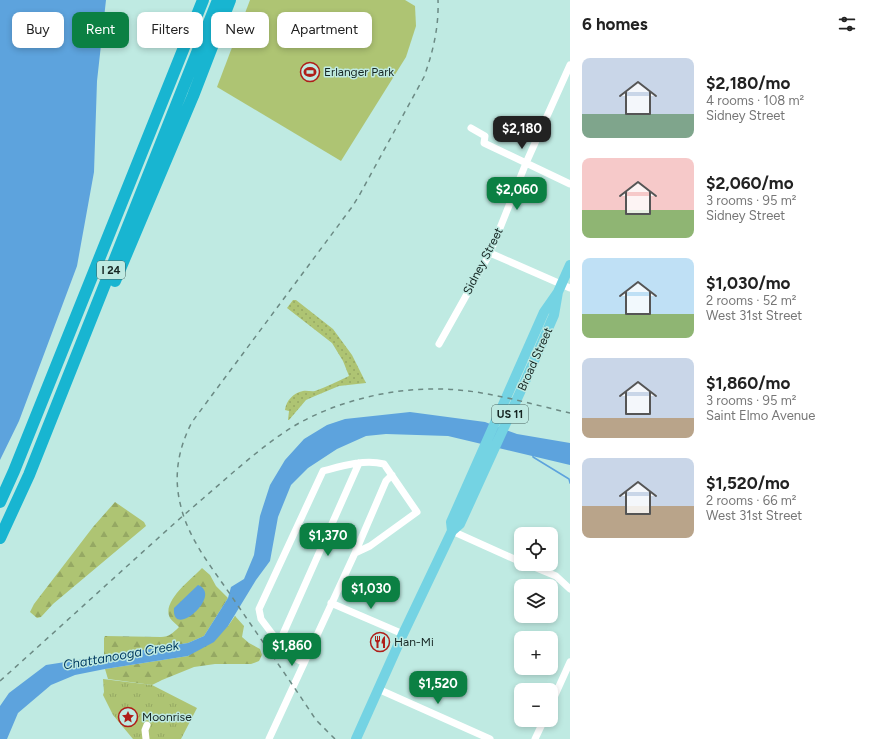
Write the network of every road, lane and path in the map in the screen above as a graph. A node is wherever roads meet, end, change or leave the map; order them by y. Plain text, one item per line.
1 (203, 0) edge
2 (218, 0) edge
3 (230, 0) edge
4 (570, 65) edge
5 (471, 128) dead end
6 (526, 163) junction
7 (570, 184) edge
8 (490, 253) junction
9 (570, 265) edge
10 (563, 288) edge
11 (438, 344) dead end
12 (79, 350) junction
13 (359, 463) junction
14 (392, 475) junction
15 (0, 502) edge
16 (452, 531) junction
17 (0, 538) edge
18 (355, 553) junction
19 (514, 559) edge
20 (544, 571) edge
21 (570, 589) edge
22 (331, 603) junction
23 (403, 634) junction
24 (279, 643) junction
25 (570, 662) edge
26 (304, 663) junction
27 (378, 689) junction
28 (558, 689) edge
29 (147, 725) dead end
30 (541, 727) edge
31 (146, 739) edge
32 (269, 739) edge
33 (356, 739) edge
34 (490, 739) edge
35 (535, 739) edge

1 - 15 highway, I 24
2 - 12 highway, I 24
3 - 12 highway
4 - 6 street, Sidney Street
5 - 6 street
6 - 7 street
6 - 8 street, Sidney Street
8 - 10 street
8 - 11 street, Sidney Street
9 - 10 main road, Broad Street / US 11
10 - 16 main road, Broad Street / US 11
12 - 17 highway, I 24
13 - 14 street
13 - 24 street
13 - 24 street
14 - 18 street
14 - 18 street
16 - 19 street
16 - 23 main road, Broad Street / US 11
18 - 22 street
20 - 21 street
22 - 23 street
22 - 26 street
23 - 27 main road, Broad Street / US 11
24 - 26 street
25 - 28 street
26 - 32 street
27 - 33 main road, Broad Street / US 11
27 - 34 street
29 - 31 street
30 - 35 street

